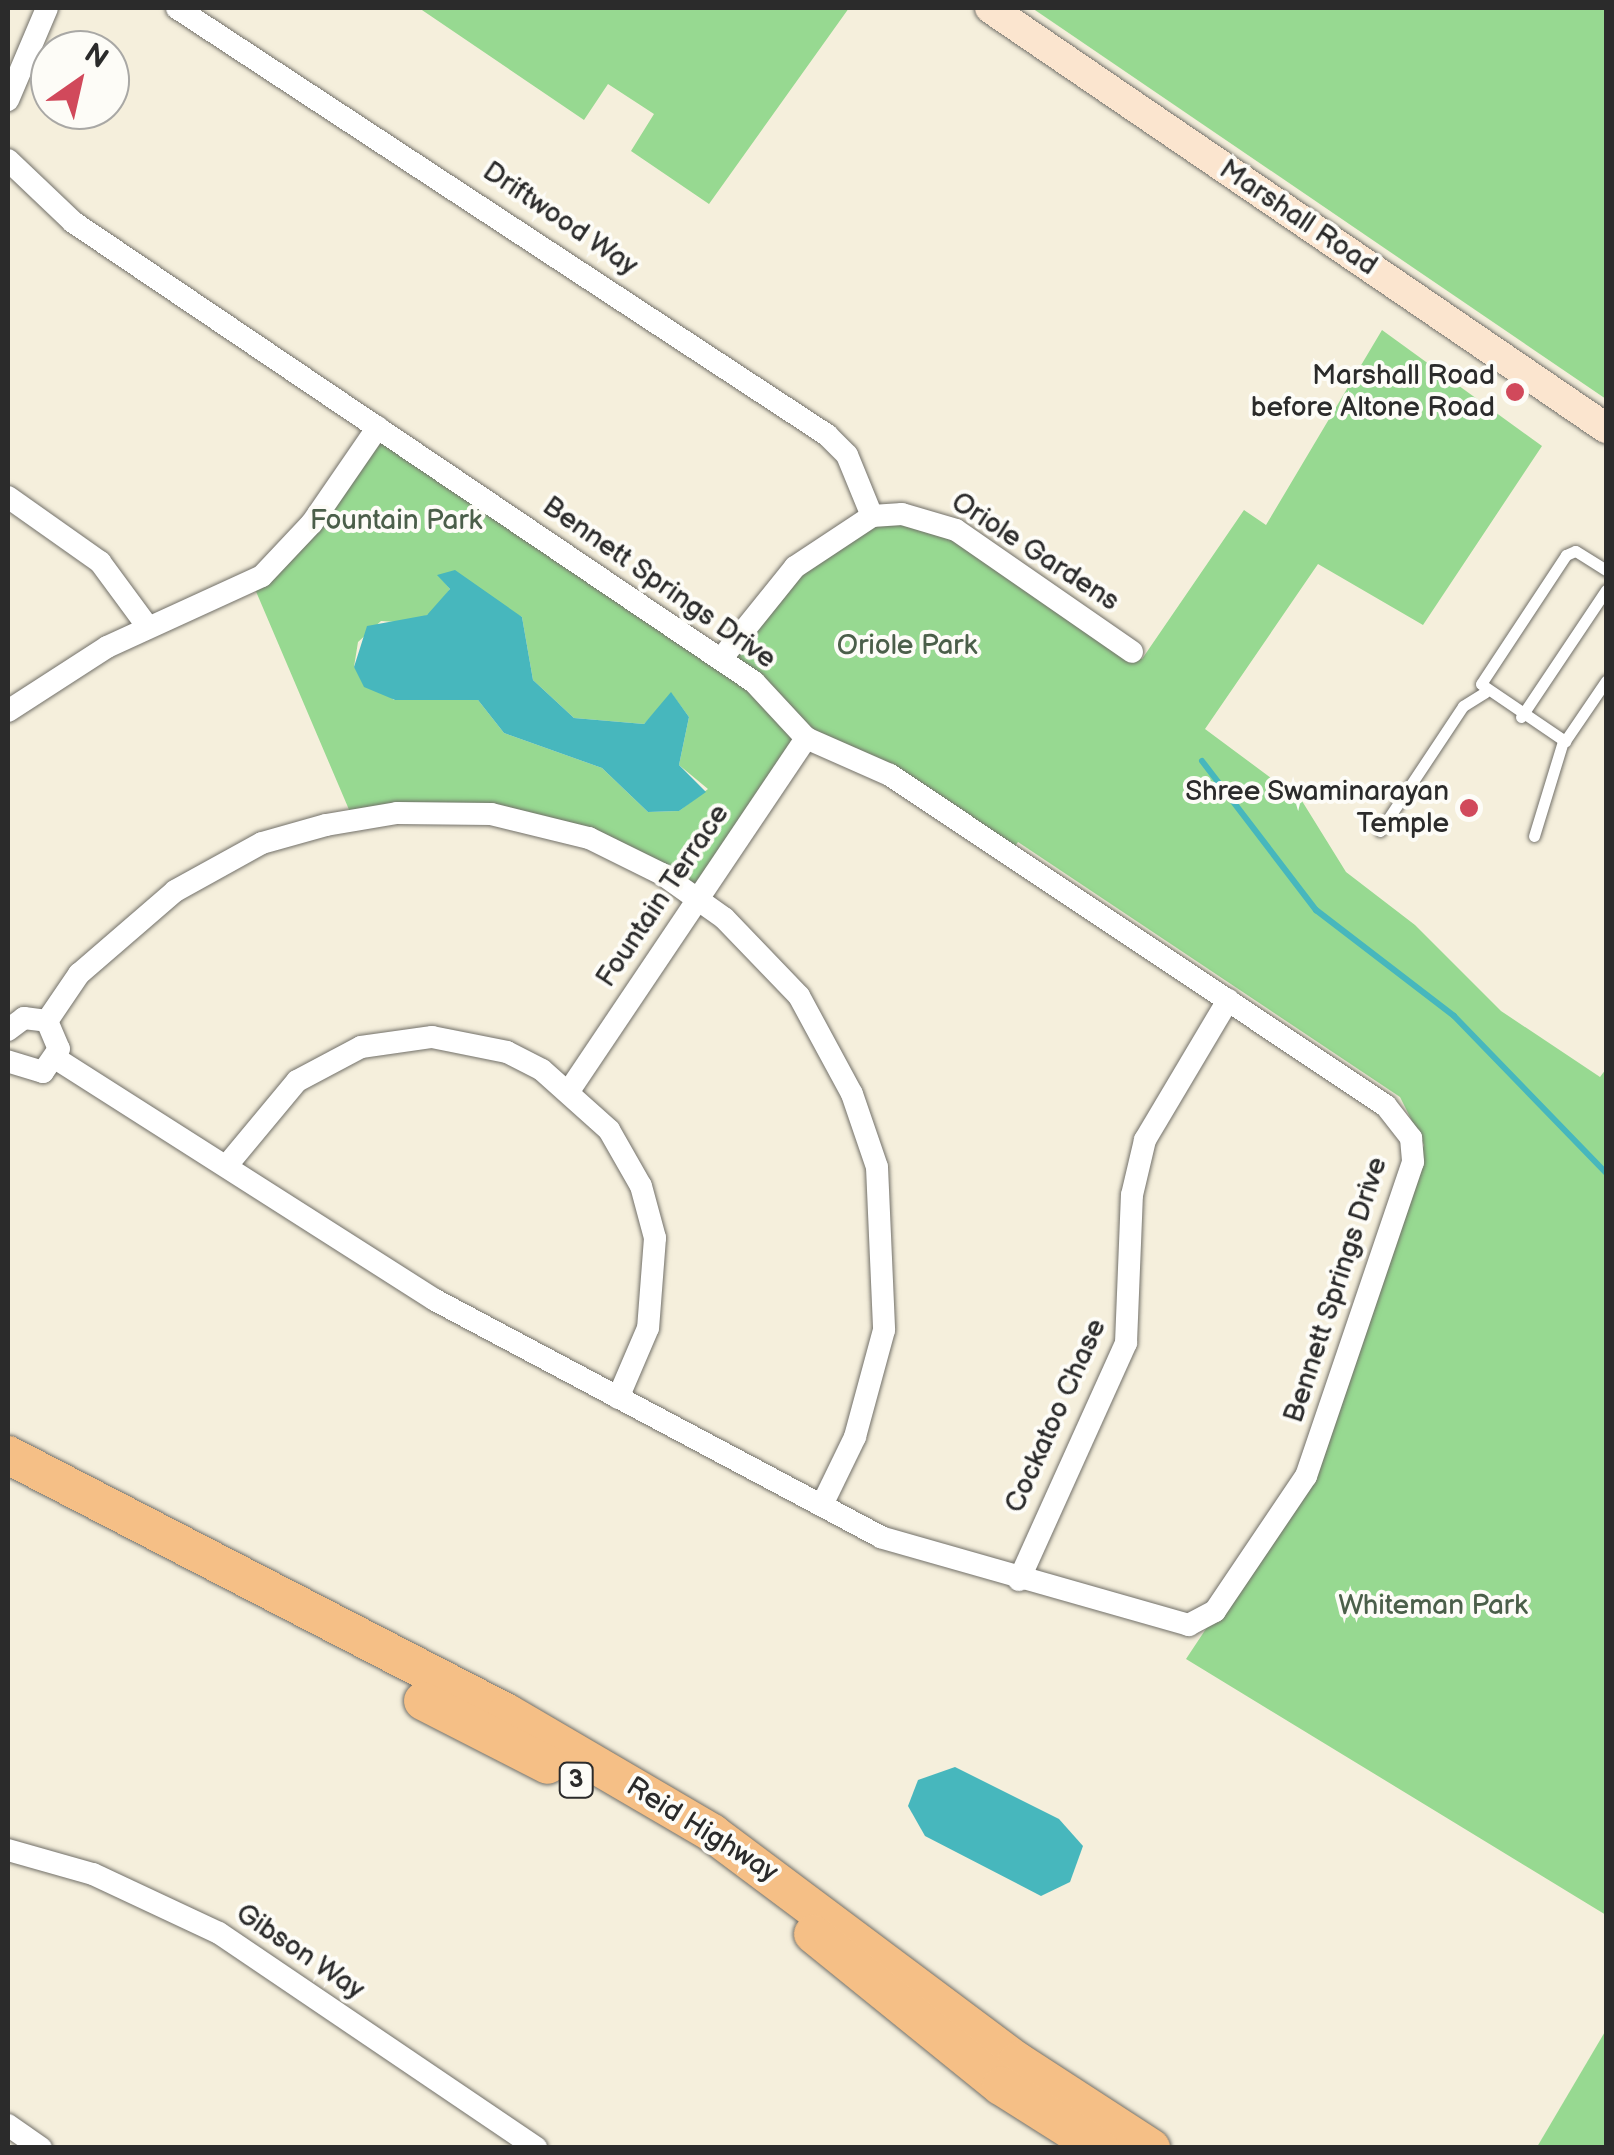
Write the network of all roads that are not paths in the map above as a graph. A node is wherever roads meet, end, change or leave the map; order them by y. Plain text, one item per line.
1 (47, 8) edge
2 (176, 8) edge
3 (990, 8) edge
4 (28, 53) junction
5 (8, 73) edge
6 (8, 100) edge
7 (8, 160) edge
8 (8, 188) edge
9 (46, 197) junction
10 (378, 427) junction
11 (1606, 428) edge
12 (8, 497) edge
13 (872, 516) junction
14 (1606, 570) edge
15 (1606, 590) edge
16 (148, 627) junction
17 (1132, 652) dead end
18 (721, 659) junction
19 (1606, 681) edge
20 (1485, 692) junction
21 (8, 711) edge
22 (1522, 717) junction
23 (806, 738) junction
24 (1563, 742) junction
25 (1380, 831) dead end
26 (1534, 836) dead end
27 (698, 898) junction
28 (1228, 1000) junction
29 (47, 1021) junction
30 (8, 1030) edge
31 (56, 1060) junction
32 (10, 1071) edge
33 (570, 1088) junction
34 (228, 1164) junction
35 (618, 1398) junction
36 (8, 1455) edge
37 (8, 1485) edge
38 (822, 1505) junction
39 (1019, 1580) junction
40 (8, 1850) edge
41 (8, 2126) edge
42 (40, 2148) edge
43 (536, 2148) edge
44 (1099, 2148) edge
45 (1151, 2148) edge

1 - 4 street
2 - 13 street, Driftwood Way
3 - 11 main road, Marshall Road
4 - 5 street
4 - 6 street
7 - 9 street, Bennett Springs Drive
8 - 9 street, Bennett Springs Drive
9 - 10 street, Bennett Springs Drive
10 - 16 street
10 - 18 street, Bennett Springs Drive
12 - 16 street
13 - 17 street, Oriole Gardens
13 - 18 street
14 - 20 lane
15 - 22 lane
16 - 21 street
18 - 23 street, Bennett Springs Drive
19 - 24 lane
20 - 22 lane
20 - 25 lane
22 - 24 lane
23 - 27 street, Fountain Terrace
23 - 28 street, Bennett Springs Drive
24 - 26 lane
27 - 29 street
27 - 33 street, Fountain Terrace
27 - 38 street
28 - 39 street, Cockatoo Chase
28 - 39 street, Bennett Springs Drive
29 - 30 street
29 - 31 street
31 - 32 street
31 - 34 street, Bennett Springs Drive
33 - 34 street
33 - 35 street
34 - 35 street, Bennett Springs Drive
35 - 38 street, Bennett Springs Drive
36 - 45 highway, Reid Highway / 3
37 - 44 highway, Reid Highway / 3
38 - 39 street, Bennett Springs Drive
40 - 43 street, Gibson Way
41 - 42 street

